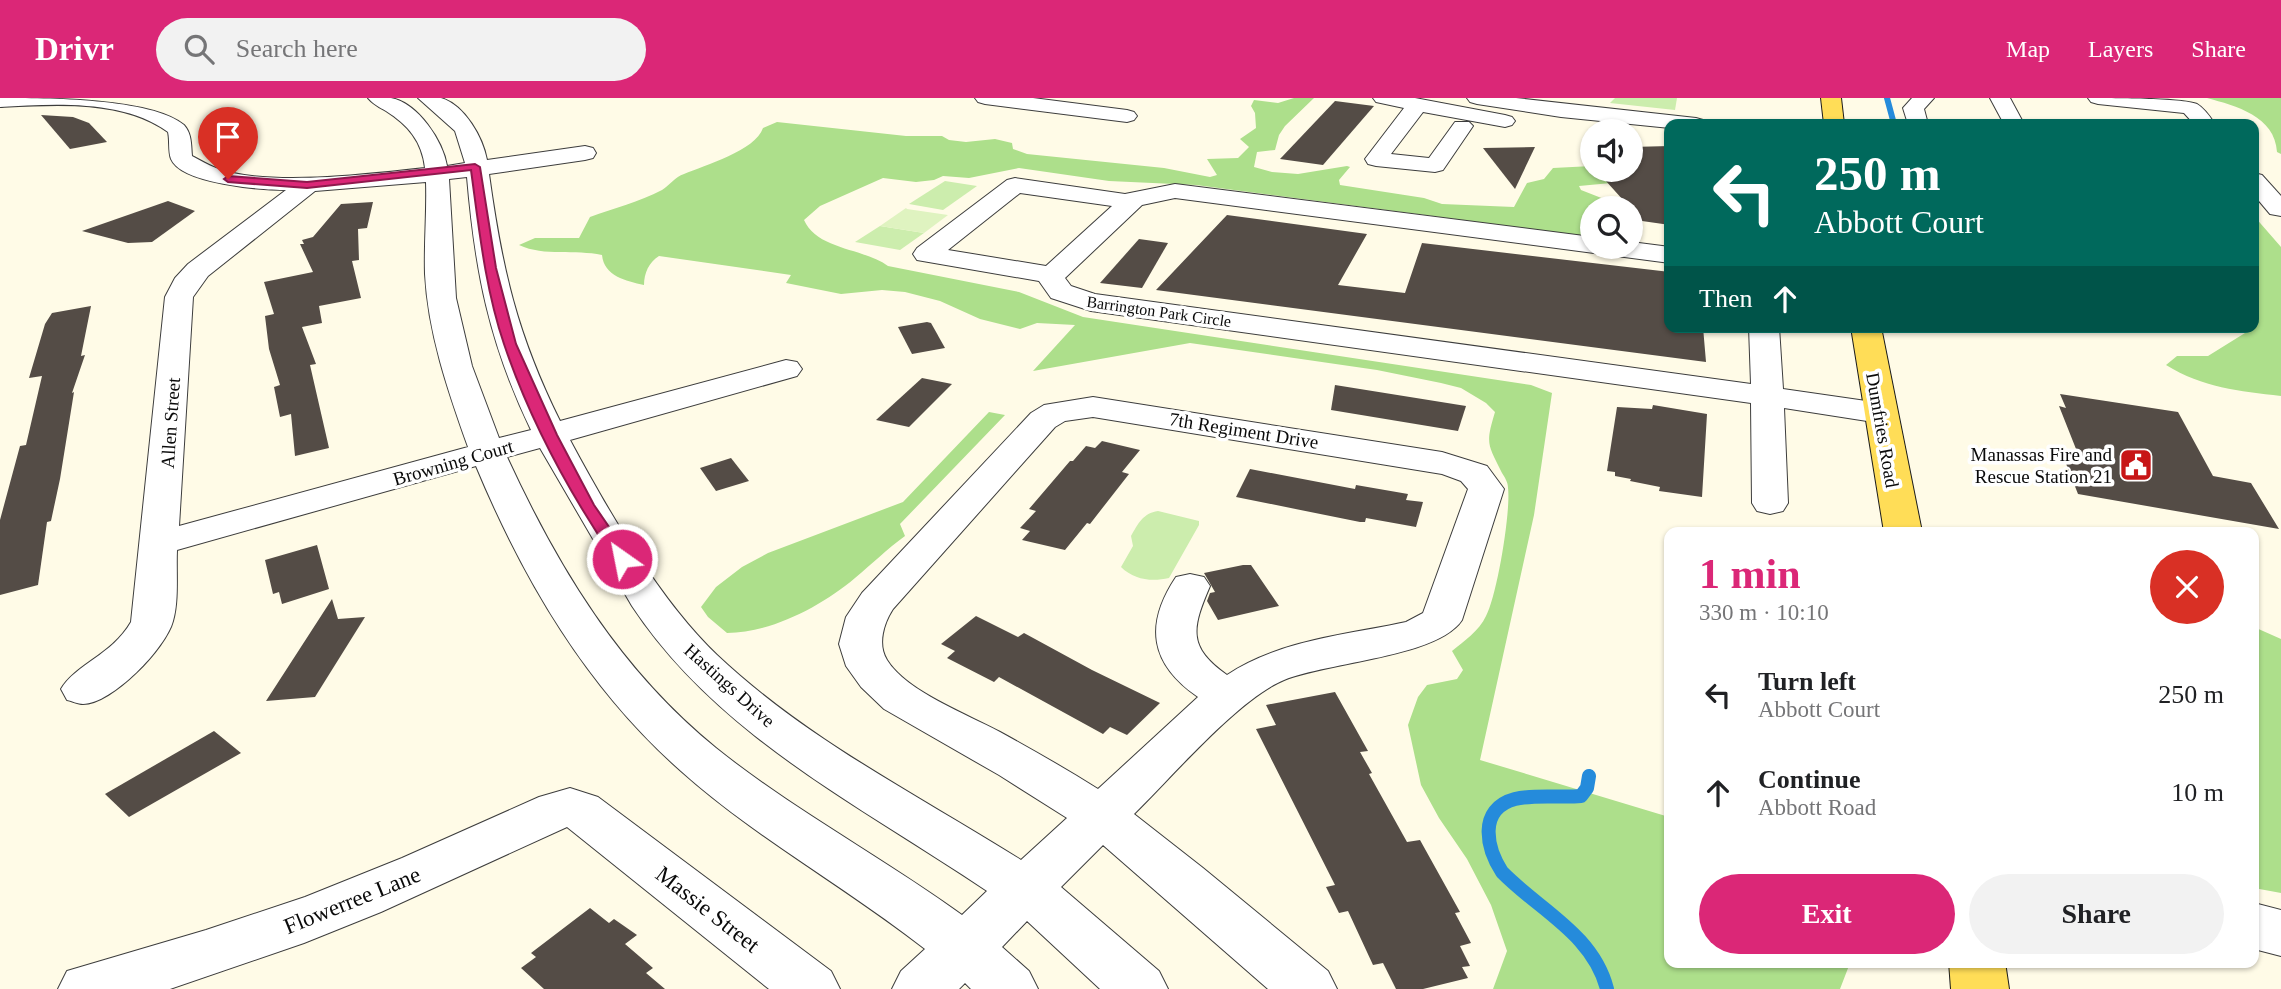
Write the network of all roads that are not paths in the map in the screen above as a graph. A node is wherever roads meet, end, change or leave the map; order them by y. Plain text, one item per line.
1 (378, 98) edge
2 (428, 98) edge
3 (985, 98) edge
4 (1383, 98) edge
5 (1478, 98) edge
6 (1591, 98) edge
7 (1831, 98) edge
8 (1924, 98) edge
9 (1982, 98) edge
10 (2098, 98) edge
11 (0, 101) edge
12 (1515, 101) edge
13 (1418, 105) junction
14 (2006, 109) edge
15 (1575, 112) junction
16 (1127, 116) dead end
17 (1833, 119) edge
18 (1916, 119) edge
19 (2201, 119) edge
20 (1496, 120) junction
21 (1664, 121) edge
22 (1462, 126) dead end
23 (1580, 130) edge
24 (1643, 139) edge
25 (1664, 141) edge
26 (586, 153) dead end
27 (456, 170) junction
28 (307, 185) junction
29 (1131, 202) junction
30 (1580, 243) edge
31 (1643, 252) edge
32 (1664, 255) edge
33 (1052, 275) junction
34 (1764, 333) edge
35 (1867, 333) edge
36 (786, 369) dead end
37 (1767, 396) junction
38 (1880, 413) junction
39 (550, 435) junction
40 (488, 452) junction
41 (1770, 503) dead end
42 (1902, 527) edge
43 (161, 543) junction
44 (1190, 586) dead end
45 (83, 689) dead end
46 (1228, 695) junction
47 (1099, 818) junction
48 (605, 829) joint
49 (1026, 890) junction
50 (2259, 927) edge
51 (2281, 933) edge
52 (963, 948) junction
53 (1978, 968) edge
54 (87, 989) edge
55 (811, 989) edge
56 (921, 989) edge
57 (1009, 989) edge
58 (1139, 989) edge
59 (1308, 989) edge
60 (1980, 989) edge

1 - 27 street, Hastings Drive
2 - 27 street, Hastings Drive
3 - 16 street
4 - 13 street
5 - 12 street
6 - 15 street
7 - 17 main road
8 - 18 street
9 - 14 street
10 - 19 street
11 - 28 street
12 - 15 street
12 - 20 street
13 - 20 street
13 - 22 street
15 - 21 street
20 - 23 street
24 - 25 street
26 - 27 street
27 - 28 street
27 - 39 street, Hastings Drive
27 - 40 street, Hastings Drive
28 - 43 street, Allen Street
29 - 30 street
29 - 33 street
29 - 33 street
31 - 32 street
33 - 37 street, Barrington Park Circle
34 - 37 street
35 - 38 main road, Dumfries Road
36 - 39 street, Browning Court
37 - 38 street, Barrington Park Circle
37 - 41 street
38 - 42 main road, Dumfries Road
39 - 40 street, Browning Court
39 - 49 street, Hastings Drive
40 - 43 street, Browning Court
40 - 52 street, Hastings Drive
43 - 45 street, Allen Street
44 - 46 street
46 - 47 street, 7th Regiment Drive
46 - 47 street, 7th Regiment Drive
47 - 49 street, 7th Regiment Drive
47 - 59 street
48 - 54 street, Flowerree Lane
48 - 55 street, Massie Street
49 - 52 street, 7th Regiment Drive
49 - 58 street, Hastings Drive
50 - 51 street
52 - 56 street, 7th Regiment Drive
52 - 57 street, Hastings Drive
53 - 60 main road

